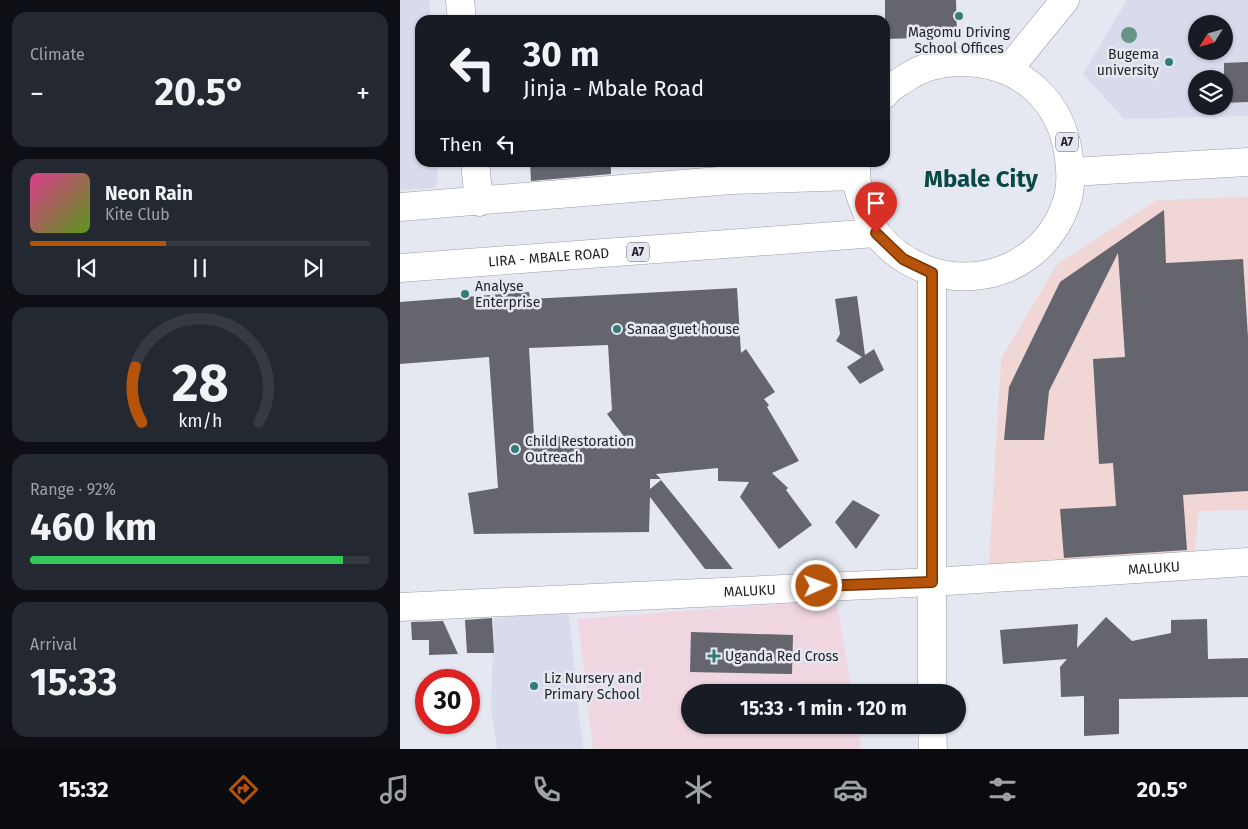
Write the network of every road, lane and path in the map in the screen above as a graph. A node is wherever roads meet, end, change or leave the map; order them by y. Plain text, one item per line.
1 (460, 0) edge
2 (1065, 0) edge
3 (462, 15) edge
4 (1008, 70) junction
5 (890, 90) edge
6 (1248, 162) edge
7 (476, 167) edge
8 (856, 169) edge
9 (1071, 172) junction
10 (479, 202) junction
11 (400, 207) edge
12 (876, 233) junction
13 (400, 268) edge
14 (932, 273) junction
15 (1248, 562) edge
16 (932, 582) junction
17 (400, 607) edge
18 (932, 684) edge
19 (932, 734) edge
20 (933, 749) edge

1 - 3 main road
2 - 4 main road
4 - 5 main road, A7
4 - 9 main road, A7
6 - 9 main road
7 - 10 main road
8 - 10 main road, A7
8 - 12 main road, A7
9 - 14 main road, A7
10 - 11 main road, A7
12 - 13 main road, LIRA - MBALE ROAD / A7
12 - 14 main road, A7
14 - 16 main road
15 - 16 main road, MALUKU
16 - 17 main road, MALUKU
16 - 18 main road
19 - 20 main road

